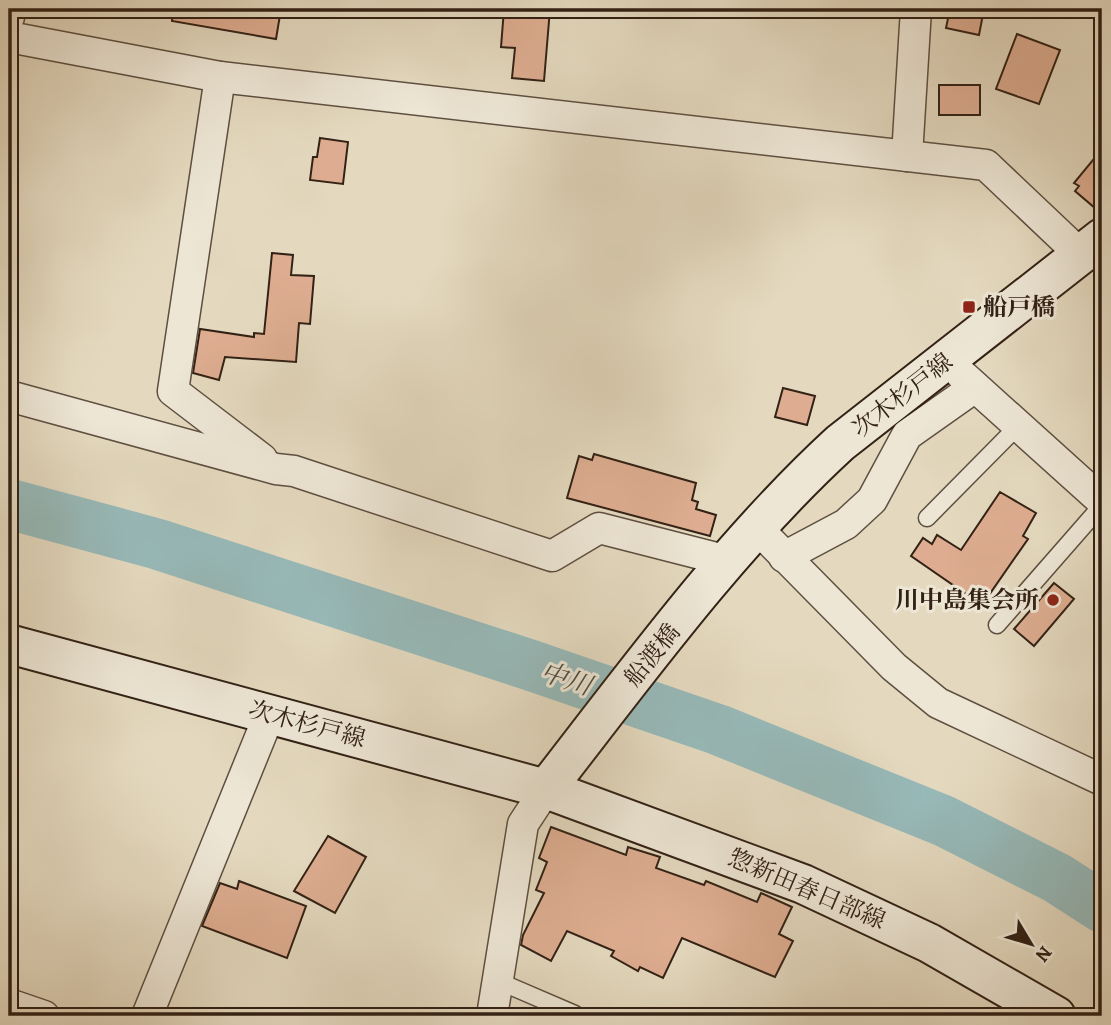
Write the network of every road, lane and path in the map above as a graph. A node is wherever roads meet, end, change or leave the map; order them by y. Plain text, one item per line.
1 (10, 9) edge
2 (916, 9) edge
3 (9, 17) edge
4 (9, 37) edge
5 (220, 77) junction
6 (906, 156) junction
7 (1092, 247) edge
8 (944, 360) junction
9 (975, 387) junction
10 (9, 396) edge
11 (1018, 426) junction
12 (276, 469) junction
13 (1102, 503) edge
14 (927, 518) dead end
15 (757, 528) junction
16 (785, 557) junction
17 (724, 566) junction
18 (997, 625) dead end
19 (9, 644) edge
20 (270, 713) junction
21 (1102, 780) edge
22 (546, 789) junction
23 (498, 981) junction
24 (9, 1004) edge
25 (575, 1014) dead end
26 (44, 1016) edge
27 (147, 1016) edge
28 (492, 1016) edge
29 (1056, 1016) edge

1 - 3 street
2 - 6 street
4 - 5 street
5 - 6 street
5 - 12 street
6 - 7 street
7 - 8 main road, 次木杉戸線
8 - 9 street
8 - 15 main road, 次木杉戸線
9 - 11 street
9 - 16 street
10 - 12 street
11 - 13 street
11 - 14 lane
12 - 17 street
13 - 18 lane
15 - 16 street
15 - 17 main road, 次木杉戸線
16 - 21 street
17 - 22 main road, 船渡橋
19 - 20 main road, 次木杉戸線
20 - 22 main road, 次木杉戸線
20 - 27 street
22 - 23 street
22 - 29 main road, 惣新田春日部線
23 - 25 lane
23 - 28 street
24 - 26 street

